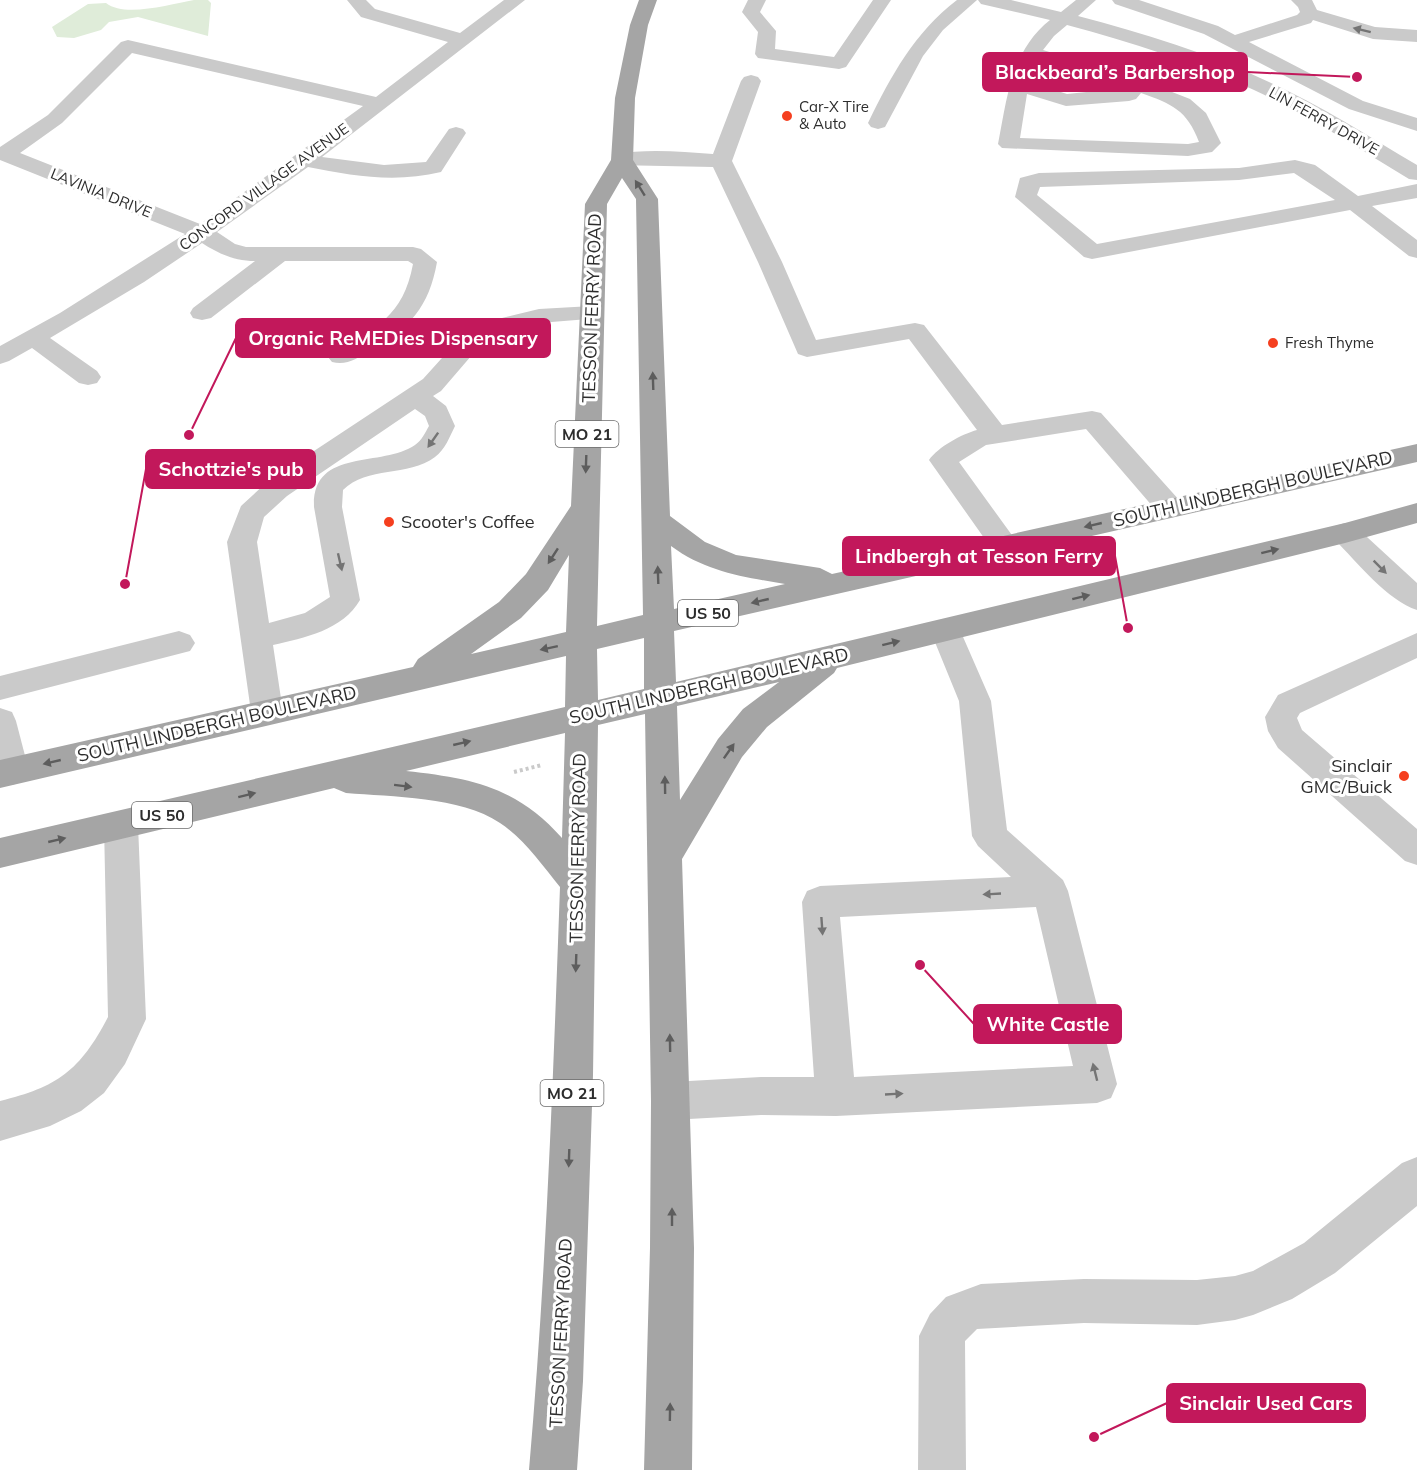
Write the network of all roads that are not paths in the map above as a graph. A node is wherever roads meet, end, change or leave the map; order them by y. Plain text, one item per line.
1 (356, 0) edge
2 (516, 0) edge
3 (648, 0) edge
4 (758, 0) edge
5 (882, 0) edge
6 (968, 0) edge
7 (987, 0) edge
8 (1087, 0) edge
9 (1121, 0) edge
10 (1305, 7) edge
11 (1065, 18) junction
12 (1212, 30) junction
13 (1417, 36) edge
14 (462, 40) junction
15 (1234, 40) junction
16 (1031, 52) junction
17 (1179, 53) junction
18 (751, 81) dead end
19 (1019, 85) junction
20 (1137, 85) junction
21 (377, 103) junction
22 (1417, 107) edge
23 (1390, 115) junction
24 (878, 123) dead end
25 (1417, 125) edge
26 (1341, 129) junction
27 (456, 133) dead end
28 (2, 154) edge
29 (303, 159) junction
30 (622, 160) junction
31 (721, 161) junction
32 (1417, 174) edge
33 (1417, 191) edge
34 (1354, 203) junction
35 (203, 233) junction
36 (1417, 251) edge
37 (279, 254) junction
38 (202, 313) dead end
39 (592, 313) junction
40 (34, 338) junction
41 (0, 356) edge
42 (341, 357) dead end
43 (88, 377) dead end
44 (415, 396) junction
45 (995, 435) junction
46 (1417, 453) edge
47 (585, 507) junction
48 (1170, 508) junction
49 (1417, 513) edge
50 (657, 521) junction
51 (1345, 533) junction
52 (1004, 545) junction
53 (843, 582) junction
54 (1417, 598) edge
55 (660, 623) junction
56 (945, 630) junction
57 (256, 638) junction
58 (582, 640) junction
59 (180, 643) dead end
60 (1417, 645) edge
61 (834, 657) junction
62 (412, 679) junction
63 (0, 688) edge
64 (662, 697) junction
65 (267, 712) junction
66 (581, 716) junction
67 (0, 722) edge
68 (6, 773) edge
69 (324, 776) junction
70 (120, 825) junction
71 (1417, 850) edge
72 (0, 853) edge
73 (666, 855) junction
74 (578, 883) junction
75 (1050, 891) junction
76 (836, 1097) junction
77 (671, 1101) junction
78 (0, 1121) edge
79 (1417, 1178) edge
80 (553, 1470) edge
81 (668, 1470) edge
82 (942, 1470) edge

1 - 14 street
2 - 14 street, CONCORD VILLAGE AVENUE
3 - 30 main road, TESSON FERRY ROAD / MO 21
4 - 5 street
6 - 24 street
7 - 11 street, LIN FERRY DRIVE
8 - 11 street
9 - 12 street
13 -> 10 street
10 - 15 street
11 - 16 street
11 - 17 street, LIN FERRY DRIVE
12 - 15 street
12 - 17 street
14 - 21 street, CONCORD VILLAGE AVENUE
15 - 23 street
16 - 19 street
16 - 20 street
17 - 26 street, LIN FERRY DRIVE
18 - 31 street
19 - 20 street
19 - 20 street
21 - 28 street
21 - 29 street, CONCORD VILLAGE AVENUE
22 - 23 street
23 - 25 street
23 - 26 street
26 - 32 street, LIN FERRY DRIVE
27 - 29 street
28 - 35 street, LAVINIA DRIVE
29 - 35 street, CONCORD VILLAGE AVENUE
30 - 31 street
30 - 39 main road, TESSON FERRY ROAD / MO 21
50 -> 30 main road
31 - 45 street
33 - 34 street
34 - 34 street
34 - 36 street
35 - 37 street, LAVINIA DRIVE
35 - 40 street, CONCORD VILLAGE AVENUE
37 - 38 street
37 - 42 street, LAVINIA DRIVE
39 - 44 street
39 -> 47 main road, TESSON FERRY ROAD / MO 21
40 - 41 street, CONCORD VILLAGE AVENUE
40 - 43 street
44 - 57 street
44 -> 57 street
45 - 48 street
45 - 52 street
46 - 48 main road, SOUTH LINDBERGH BOULEVARD / US 50
47 - 58 main road, TESSON FERRY ROAD / MO 21
47 -> 62 main road
48 -> 52 main road, SOUTH LINDBERGH BOULEVARD / US 50
49 - 51 main road, SOUTH LINDBERGH BOULEVARD / US 50
50 - 53 main road
55 -> 50 main road
51 -> 54 street
56 -> 51 main road, SOUTH LINDBERGH BOULEVARD / US 50
52 - 53 main road, SOUTH LINDBERGH BOULEVARD / US 50
53 -> 55 main road, SOUTH LINDBERGH BOULEVARD / US 50
55 - 58 main road, SOUTH LINDBERGH BOULEVARD / US 50
55 - 64 main road
61 -> 56 main road, SOUTH LINDBERGH BOULEVARD / US 50
56 - 75 street
57 - 65 street
58 -> 62 main road, SOUTH LINDBERGH BOULEVARD / US 50
58 - 66 main road, TESSON FERRY ROAD / MO 21
59 - 63 street
60 - 71 street
61 - 64 main road, SOUTH LINDBERGH BOULEVARD / US 50
73 -> 61 main road
62 - 65 main road, SOUTH LINDBERGH BOULEVARD / US 50
64 - 66 main road, SOUTH LINDBERGH BOULEVARD / US 50
73 -> 64 main road
65 -> 68 main road, SOUTH LINDBERGH BOULEVARD / US 50
69 -> 66 main road, SOUTH LINDBERGH BOULEVARD / US 50
66 - 74 main road, TESSON FERRY ROAD / MO 21
67 - 68 street
70 -> 69 main road, SOUTH LINDBERGH BOULEVARD / US 50
69 -> 74 main road
72 -> 70 main road, SOUTH LINDBERGH BOULEVARD / US 50
70 - 78 street
77 -> 73 main road
74 -> 80 main road, TESSON FERRY ROAD / MO 21
75 -> 76 street
76 -> 75 street
76 - 77 street
81 -> 77 main road
79 - 82 street

